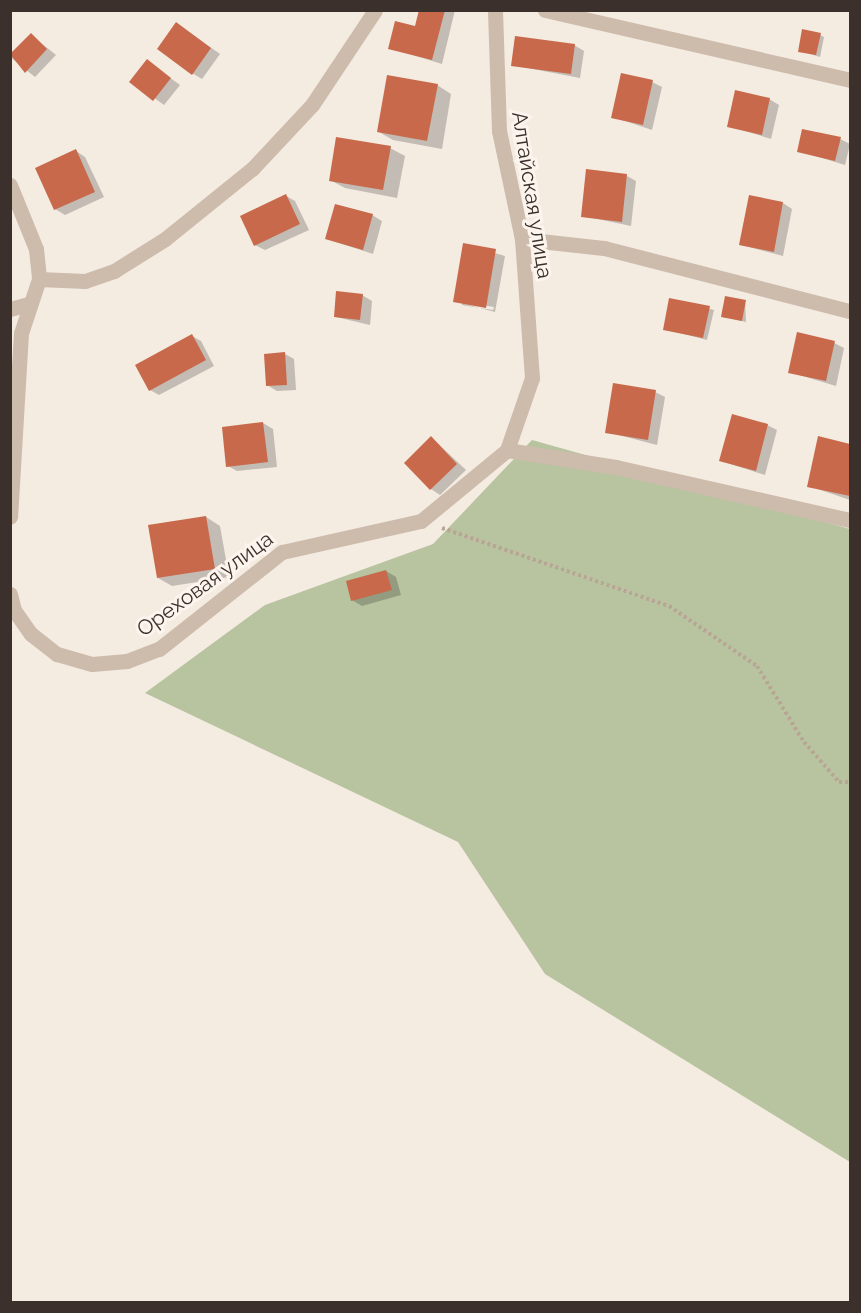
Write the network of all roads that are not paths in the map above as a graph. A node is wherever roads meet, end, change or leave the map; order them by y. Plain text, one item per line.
1 (375, 10) edge
2 (495, 10) edge
3 (545, 10) edge
4 (850, 80) edge
5 (10, 185) edge
6 (522, 239) junction
7 (39, 279) junction
8 (29, 304) junction
9 (10, 309) edge
10 (850, 310) edge
11 (507, 450) junction
12 (11, 484) edge
13 (10, 517) edge
14 (850, 520) edge
15 (10, 594) edge

1 - 7 street
2 - 6 street, Алтайская улица
3 - 4 street
5 - 7 street
6 - 10 street
6 - 11 street, Алтайская улица
7 - 8 street
8 - 9 street
8 - 12 street
11 - 14 street
11 - 15 street, Ореховая улица
12 - 13 street

